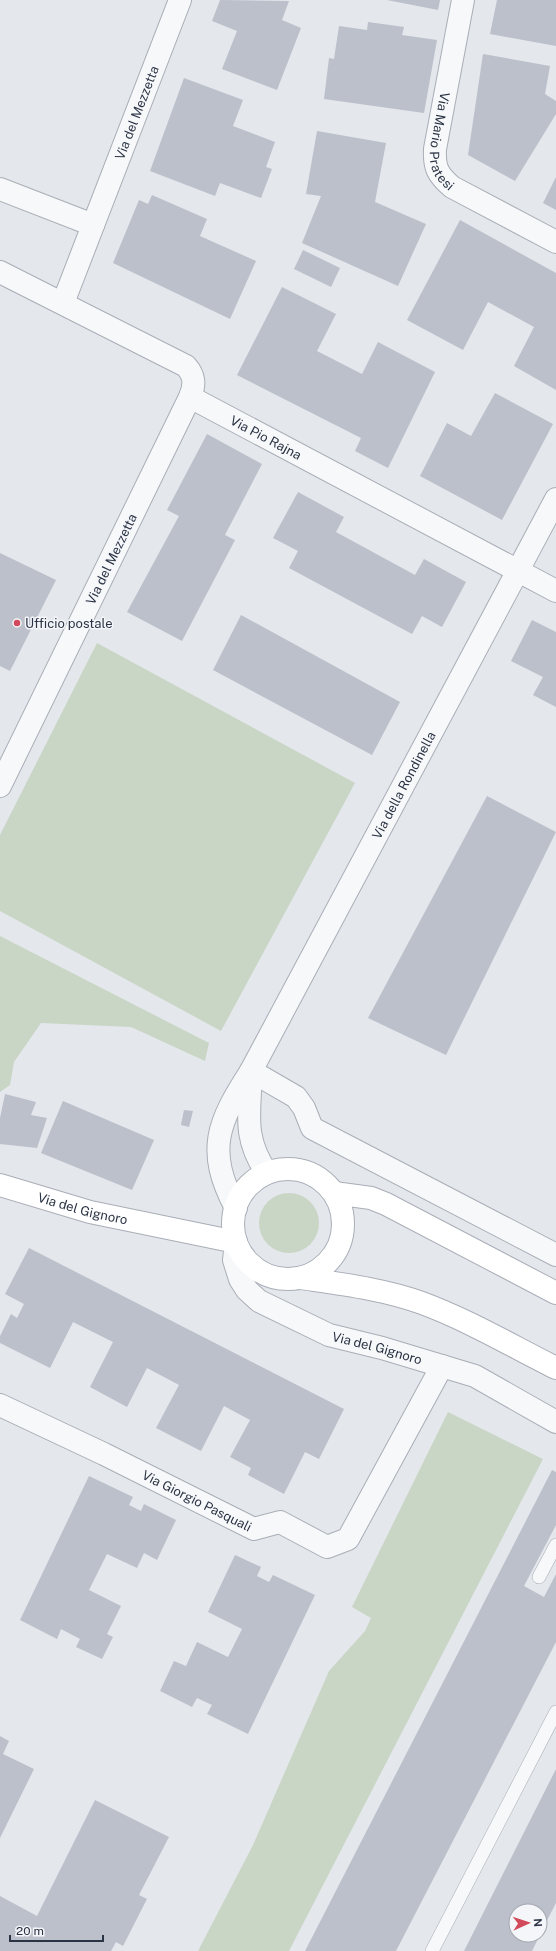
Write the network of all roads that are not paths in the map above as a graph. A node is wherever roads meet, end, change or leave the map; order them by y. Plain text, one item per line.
1 (180, 0) edge
2 (463, 0) edge
3 (0, 189) edge
4 (93, 225) junction
5 (556, 242) edge
6 (0, 272) edge
7 (63, 303) junction
8 (190, 397) junction
9 (556, 499) edge
10 (517, 571) junction
11 (556, 591) edge
12 (0, 786) edge
13 (251, 1071) junction
14 (267, 1173) junction
15 (0, 1185) edge
16 (334, 1193) junction
17 (236, 1208) junction
18 (236, 1242) junction
19 (556, 1255) edge
20 (300, 1278) junction
21 (556, 1293) edge
22 (442, 1366) junction
23 (556, 1368) edge
24 (0, 1404) edge
25 (556, 1422) edge
26 (556, 1544) edge
27 (539, 1577) dead end
28 (556, 1712) edge
29 (432, 1951) edge

1 - 4 street, Via del Mezzetta
2 - 5 street, Via Mario Pratesi
3 - 4 street
4 - 7 street, Via del Mezzetta
6 - 7 street
7 - 8 street
8 - 10 street, Via Pio Rajna
8 - 12 street, Via del Mezzetta
9 - 10 street, Via della Rondinella
10 - 11 street, Via Pio Rajna
10 - 13 street, Via della Rondinella
13 - 14 street, Via della Rondinella
13 - 17 street, Via della Rondinella
13 - 19 street
14 - 16 main road, Via del Gignoro
14 - 17 main road, Via del Gignoro
15 - 18 main road, Via del Gignoro
16 - 20 main road, Via del Gignoro
16 - 21 main road
17 - 18 main road, Via del Gignoro
18 - 20 main road, Via del Gignoro
18 - 22 street, Via del Gignoro
20 - 23 main road, Via del Gignoro
22 - 24 street, Via Giorgio Pasquali
22 - 25 street, Via del Gignoro
26 - 27 lane
28 - 29 lane

